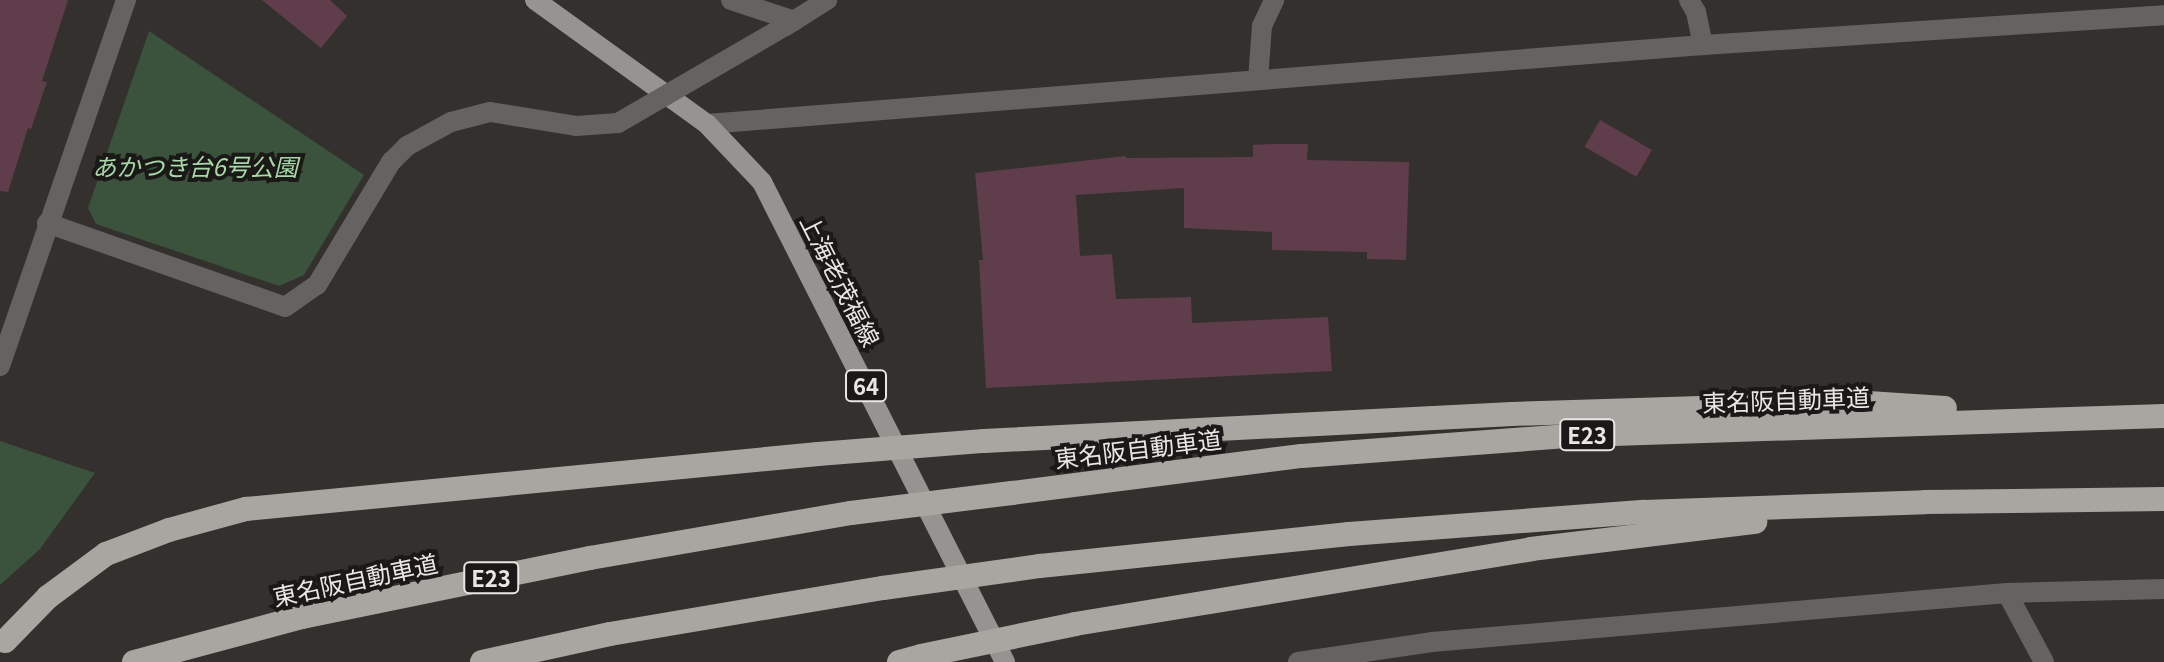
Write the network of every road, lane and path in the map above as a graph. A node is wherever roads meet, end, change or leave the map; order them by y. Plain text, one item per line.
1 (535, 0) edge
2 (731, 0) edge
3 (827, 0) edge
4 (1274, 0) edge
5 (1689, 0) edge
6 (123, 1) edge
7 (2164, 15) edge
8 (788, 25) junction
9 (1703, 45) junction
10 (1258, 80) junction
11 (707, 124) junction
12 (47, 223) junction
13 (0, 366) edge
14 (2164, 416) edge
15 (2081, 417) junction
16 (2164, 499) edge
17 (1925, 502) junction
18 (2164, 589) edge
19 (2007, 593) junction
20 (5, 641) dead end
21 (910, 659) edge
22 (134, 662) edge
23 (482, 662) edge
24 (1005, 662) edge
25 (1298, 662) edge
26 (2044, 662) edge

1 - 11 main road, 上海老茂福線 / 64
2 - 8 street
3 - 8 street
4 - 10 street
5 - 9 street
6 - 12 street
7 - 9 street
8 - 12 street, bridge
9 - 10 street
10 - 11 street
11 - 24 main road, 上海老茂福線 / 64
12 - 13 street
14 - 15 highway, 東名阪自動車道 / E23
15 - 20 highway, bridge
15 - 22 highway, 東名阪自動車道 / E23, bridge
16 - 17 highway
17 - 21 highway, bridge
17 - 23 highway, bridge
18 - 19 street
19 - 25 street
19 - 26 street

